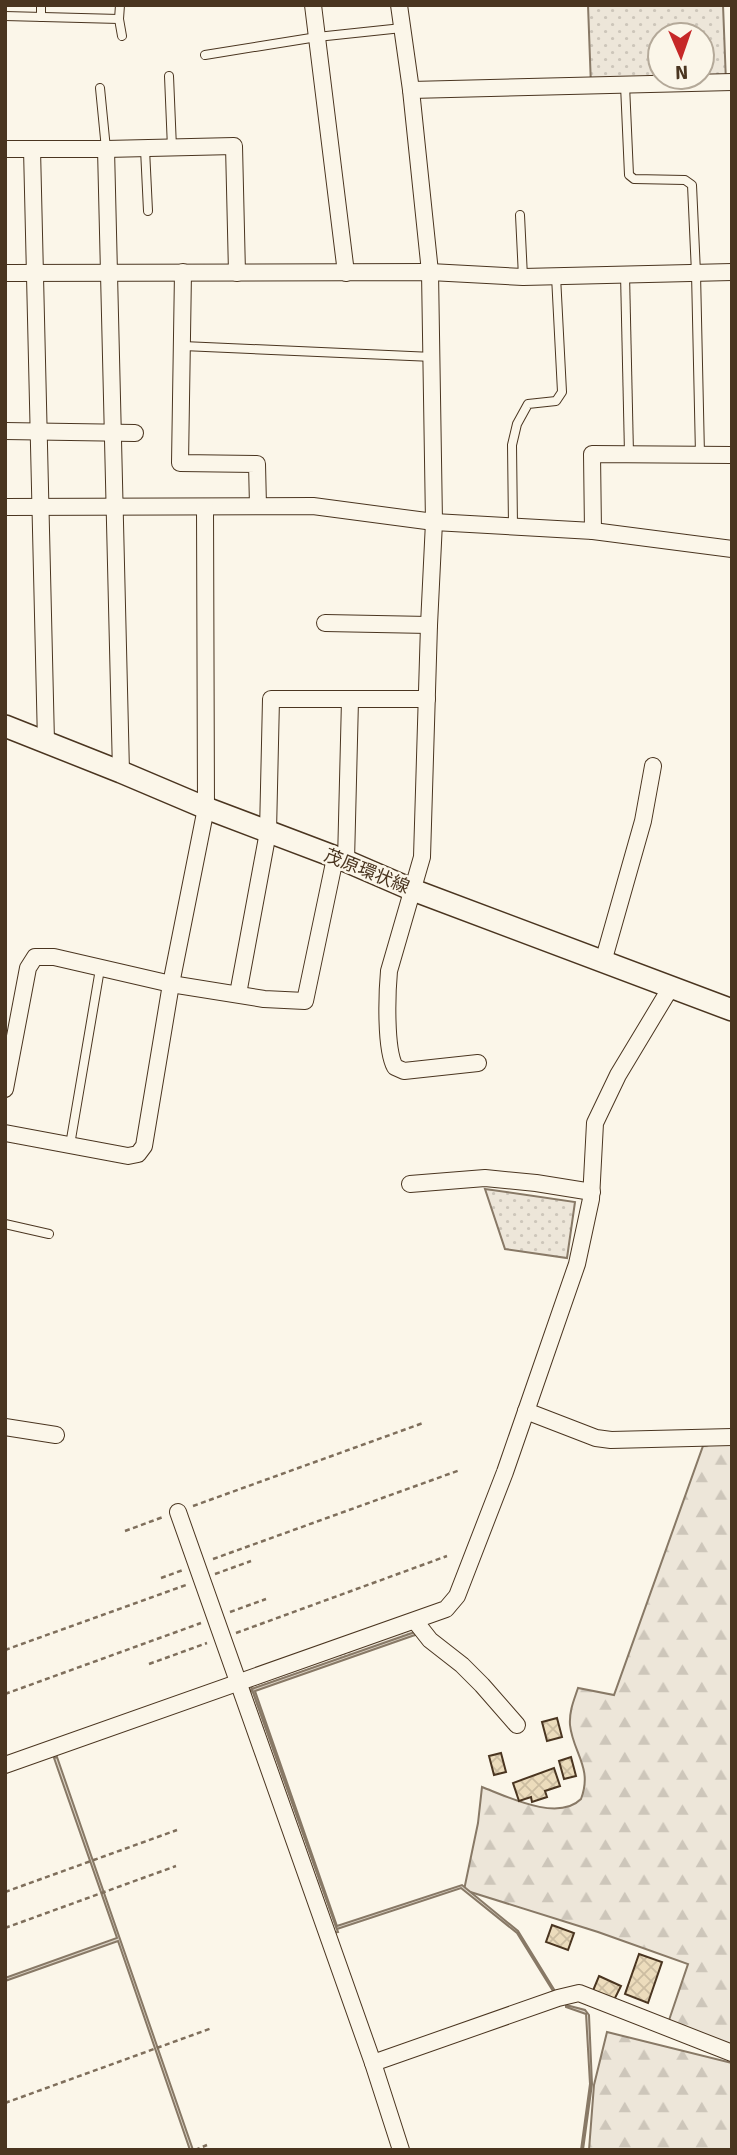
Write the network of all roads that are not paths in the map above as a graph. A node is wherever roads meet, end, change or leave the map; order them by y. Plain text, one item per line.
1 (41, 5) edge
2 (120, 5) edge
3 (313, 5) edge
4 (398, 5) edge
5 (5, 16) edge
6 (41, 17) junction
7 (120, 19) junction
8 (402, 28) junction
9 (122, 36) dead end
10 (317, 37) junction
11 (205, 55) dead end
12 (169, 76) dead end
13 (732, 82) edge
14 (625, 85) junction
15 (100, 88) dead end
16 (411, 90) junction
17 (172, 148) junction
18 (5, 149) edge
19 (32, 149) junction
20 (106, 149) junction
21 (145, 149) junction
22 (148, 211) dead end
23 (520, 215) dead end
24 (183, 272) junction
25 (237, 272) junction
26 (430, 272) junction
27 (732, 272) edge
28 (5, 273) edge
29 (35, 273) junction
30 (109, 273) junction
31 (346, 273) junction
32 (696, 273) junction
33 (625, 274) junction
34 (556, 276) junction
35 (523, 277) junction
36 (183, 346) junction
37 (433, 357) junction
38 (5, 431) edge
39 (38, 431) junction
40 (113, 432) junction
41 (135, 433) dead end
42 (629, 454) junction
43 (700, 455) junction
44 (732, 455) edge
45 (258, 506) junction
46 (5, 507) edge
47 (40, 507) junction
48 (115, 507) junction
49 (205, 507) junction
50 (434, 522) junction
51 (513, 526) junction
52 (593, 531) junction
53 (732, 549) edge
54 (325, 623) dead end
55 (429, 625) junction
56 (427, 699) junction
57 (350, 700) junction
58 (5, 726) edge
59 (46, 742) junction
60 (653, 766) dead end
61 (121, 772) junction
62 (206, 808) junction
63 (268, 832) junction
64 (341, 860) junction
65 (413, 890) junction
66 (603, 962) junction
67 (100, 969) junction
68 (171, 984) junction
69 (671, 987) junction
70 (237, 994) junction
71 (732, 1010) edge
72 (478, 1063) dead end
73 (7, 1065) edge
74 (5, 1089) edge
75 (5, 1133) edge
76 (70, 1145) junction
77 (410, 1184) dead end
78 (592, 1192) junction
79 (5, 1224) edge
80 (50, 1234) dead end
81 (526, 1410) junction
82 (8, 1432) edge
83 (56, 1435) dead end
84 (732, 1437) edge
85 (178, 1512) road end
86 (415, 1621) junction
87 (240, 1683) junction
88 (517, 1725) dead end
89 (5, 1765) edge
90 (732, 2053) edge
91 (373, 2063) junction
92 (401, 2150) edge

1 - 6 lane
2 - 7 lane
3 - 10 street
4 - 8 street
5 - 6 lane
6 - 7 lane
7 - 9 lane
8 - 10 lane
8 - 16 street
10 - 11 lane
10 - 31 street
12 - 17 lane
13 - 14 street
14 - 16 street
14 - 32 lane
15 - 20 lane
16 - 26 street
17 - 21 street
17 - 25 street
18 - 19 street
19 - 20 street
19 - 29 street
20 - 21 street
20 - 30 street
21 - 22 lane
23 - 35 lane
24 - 25 street
24 - 30 street
24 - 36 street
25 - 31 street
26 - 31 street
26 - 35 street
26 - 37 street
27 - 32 street
28 - 29 street
29 - 30 street
29 - 39 street
30 - 40 street
32 - 33 street
32 - 43 lane
33 - 34 street
33 - 42 lane
34 - 35 street
34 - 51 lane
36 - 37 lane
36 - 45 street
37 - 50 street
38 - 39 street
39 - 40 street
39 - 47 street
40 - 41 street
40 - 48 street
42 - 43 street
42 - 52 street
43 - 44 street
45 - 49 street
45 - 50 street
46 - 47 street
47 - 48 street
47 - 59 street
48 - 49 street
48 - 61 street
49 - 62 street
50 - 51 street
50 - 55 street
51 - 52 street
52 - 53 street
54 - 55 street
55 - 56 street
56 - 57 street
56 - 65 street
57 - 63 street
57 - 64 street
58 - 59 main road, 茂原環状線
59 - 61 main road, 茂原環状線
60 - 66 street
61 - 62 main road, 茂原環状線
62 - 63 main road, 茂原環状線
62 - 68 street
63 - 64 main road, 茂原環状線
63 - 70 street
64 - 65 main road, 茂原環状線
64 - 70 street
65 - 66 main road, 茂原環状線
65 - 72 street
66 - 69 main road, 茂原環状線
67 - 68 street
67 - 73 street
67 - 76 lane
68 - 70 street
68 - 76 street
69 - 71 main road, 茂原環状線
69 - 78 street
73 - 74 street
75 - 76 street
77 - 78 street
78 - 81 street
79 - 80 lane
81 - 84 street
81 - 86 street
82 - 83 street
85 - 87 street
86 - 87 street
86 - 88 street
87 - 89 street
87 - 91 street
90 - 91 street
91 - 92 street

